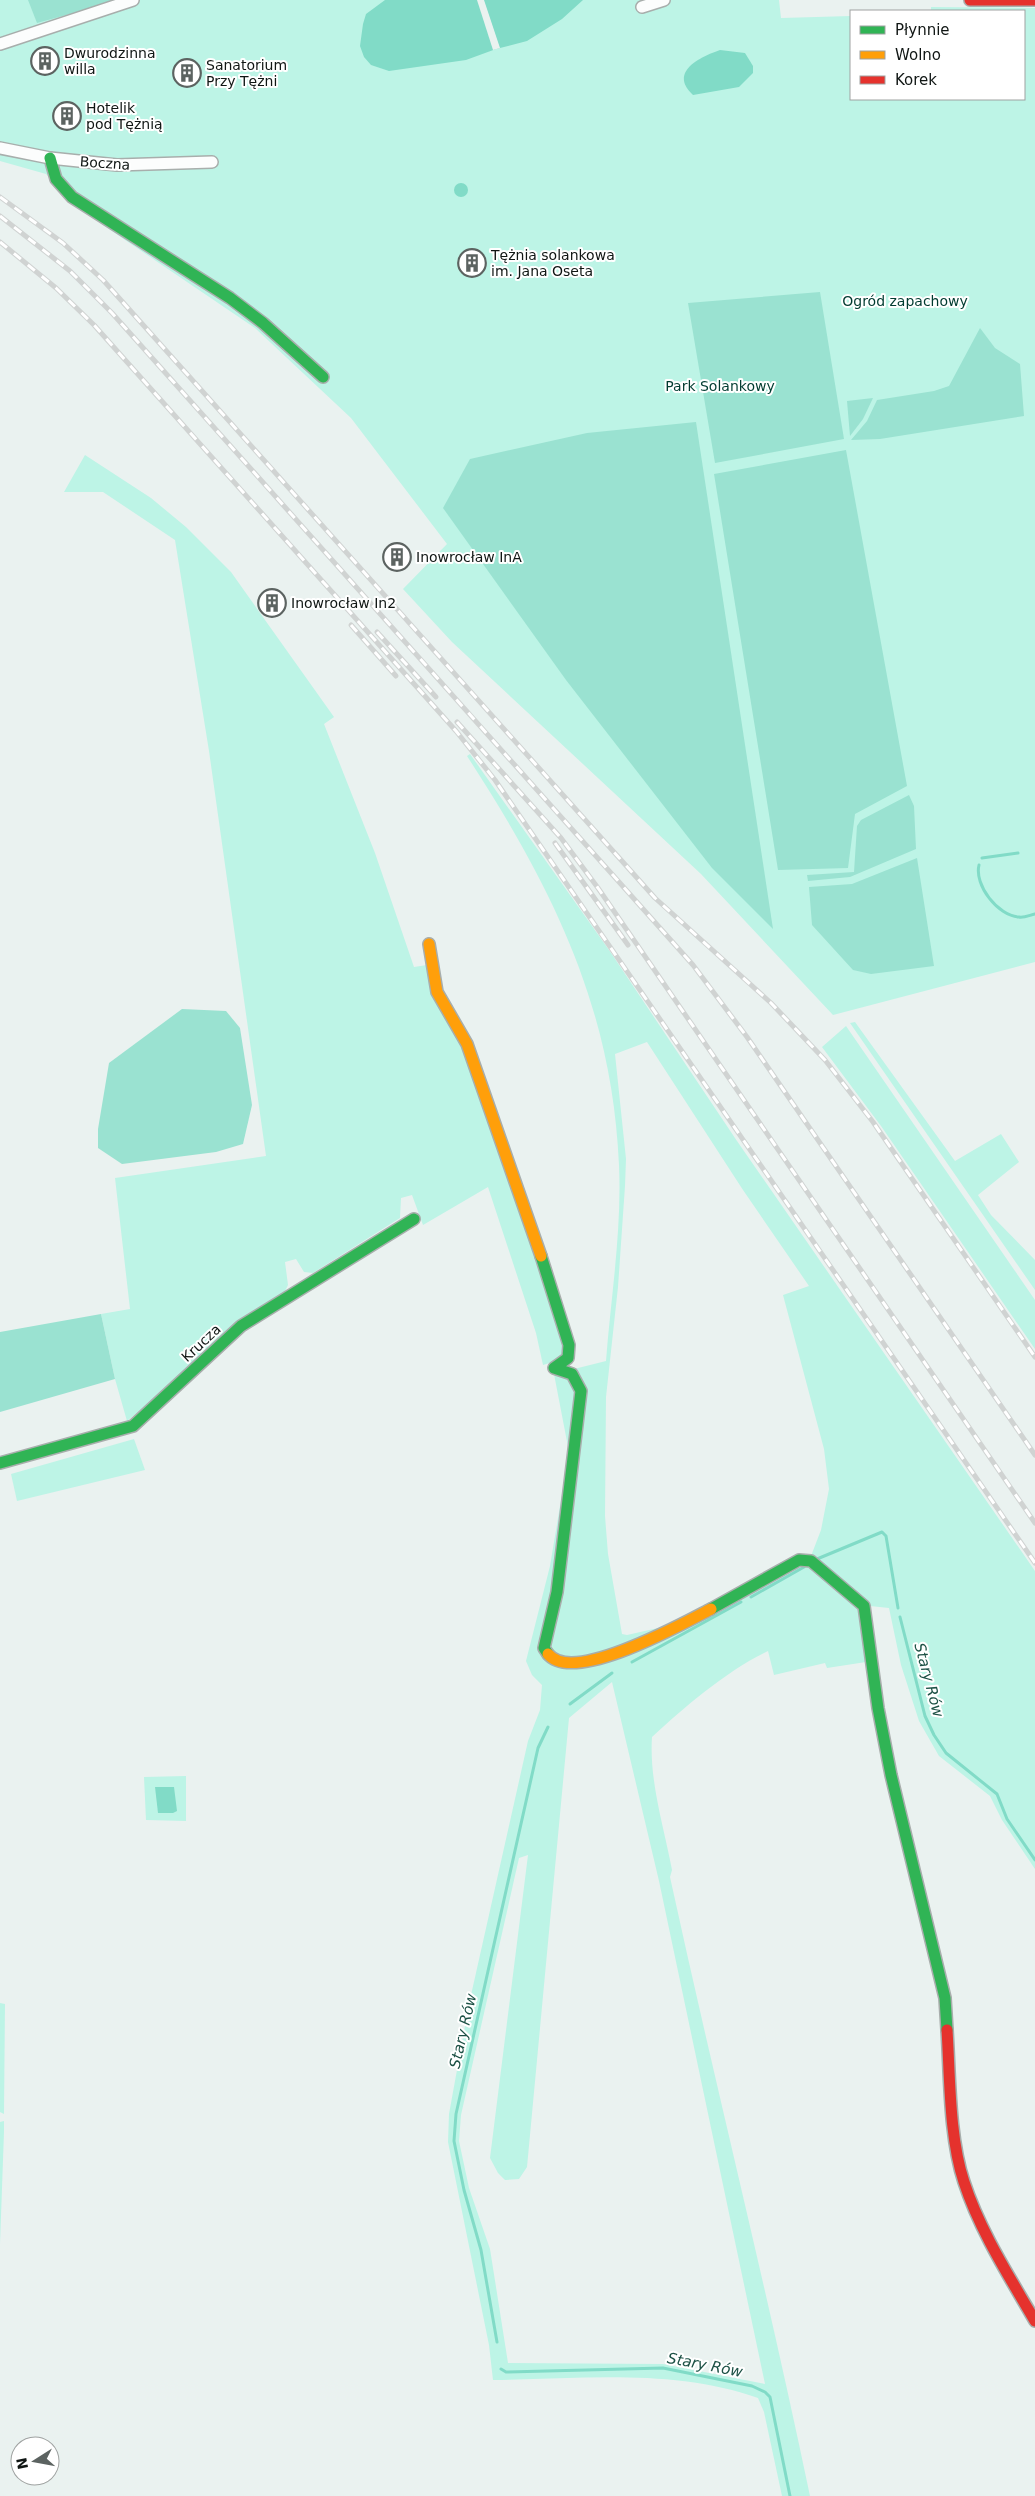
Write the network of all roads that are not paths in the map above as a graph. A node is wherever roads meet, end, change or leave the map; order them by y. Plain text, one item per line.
1 (133, 0) edge
2 (664, 0) edge
3 (970, 0) edge
4 (1035, 0) edge
5 (642, 7) dead end
6 (0, 44) edge
7 (0, 148) edge
8 (50, 158) junction
9 (212, 162) dead end
10 (323, 377) dead end
11 (428, 944) dead end
12 (414, 1219) dead end
13 (0, 1463) edge
14 (1035, 2321) edge

1 - 6 street
2 - 5 street
3 - 4 street
7 - 8 street, Boczna
8 - 9 street, Boczna
8 - 10 street
11 - 14 street
12 - 13 street, Krucza

